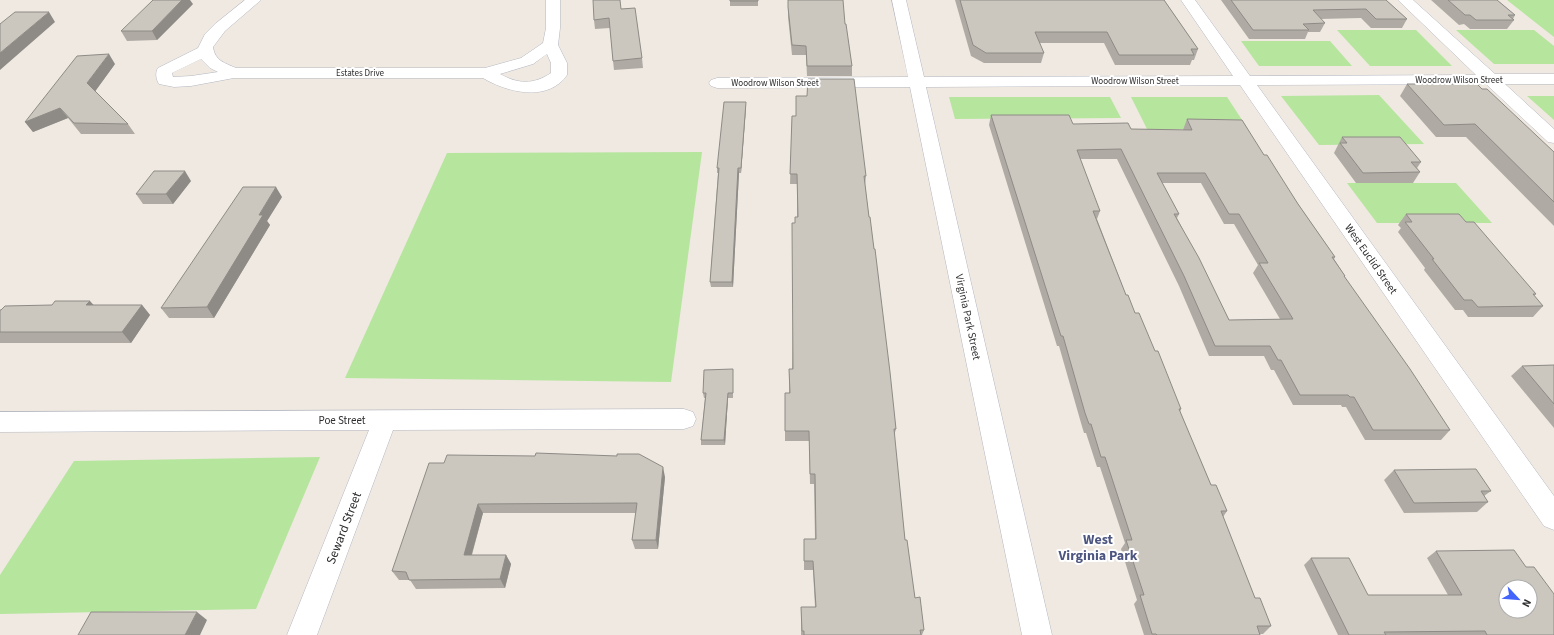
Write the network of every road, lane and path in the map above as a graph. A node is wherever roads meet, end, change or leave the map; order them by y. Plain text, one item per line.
1 (254, 0) edge
2 (553, 0) edge
3 (900, 0) edge
4 (1188, 0) edge
5 (1405, 0) edge
6 (550, 45) junction
7 (204, 51) junction
8 (234, 73) junction
9 (486, 73) junction
10 (1554, 79) edge
11 (1244, 80) junction
12 (1490, 80) junction
13 (917, 82) junction
14 (717, 83) dead end
15 (1554, 138) edge
16 (684, 419) dead end
17 (385, 420) junction
18 (0, 422) edge
19 (1554, 518) edge
20 (302, 635) edge
21 (1037, 635) edge

1 - 7 street
2 - 6 street
3 - 13 street, Virginia Park Street
4 - 11 street, West Euclid Street
5 - 12 street
6 - 9 street, Estates Drive
6 - 9 street, Estates Drive
7 - 8 street, Estates Drive
7 - 8 street, Estates Drive
8 - 9 street, Estates Drive
10 - 12 street, Woodrow Wilson Street
11 - 12 street, Woodrow Wilson Street
11 - 13 street, Woodrow Wilson Street
11 - 19 street, West Euclid Street
12 - 15 street
13 - 14 street, Woodrow Wilson Street
13 - 21 street, Virginia Park Street
16 - 17 street, Poe Street
17 - 18 street, Poe Street
17 - 20 street, Seward Street

